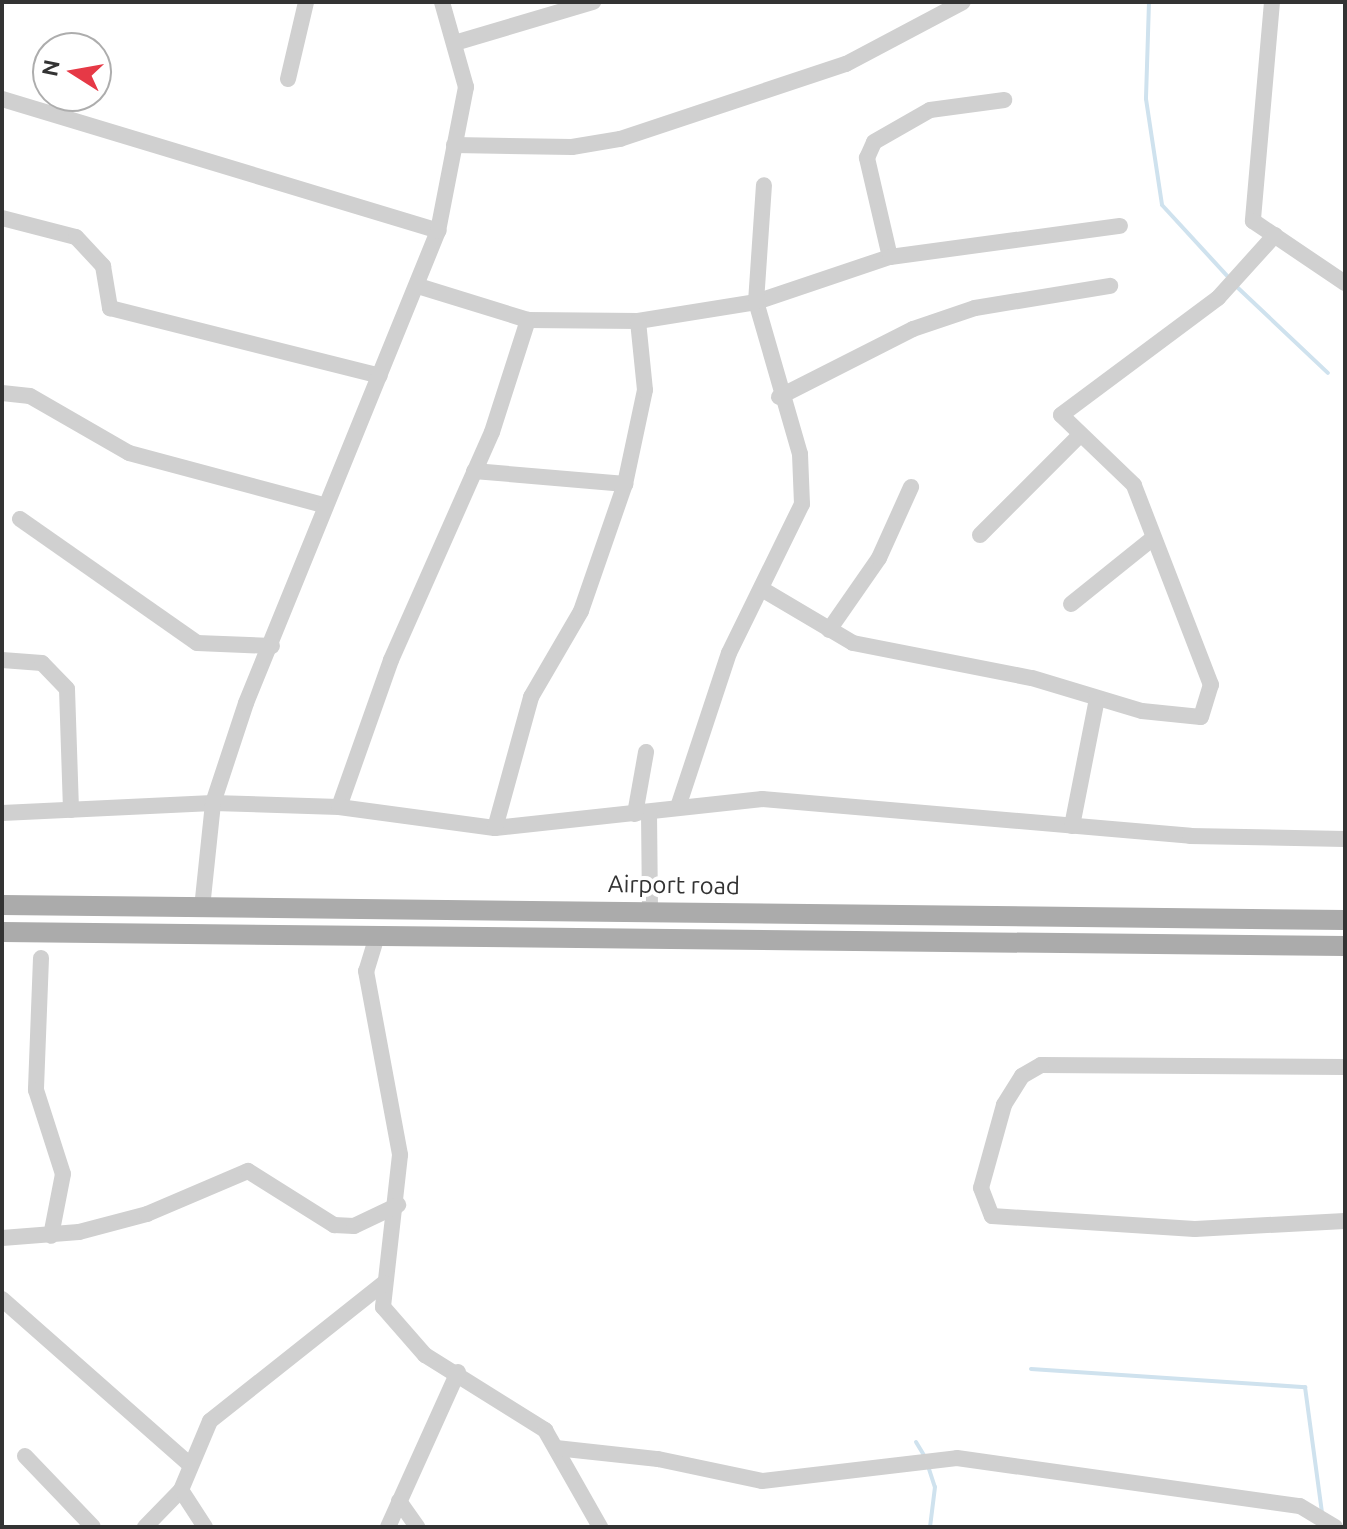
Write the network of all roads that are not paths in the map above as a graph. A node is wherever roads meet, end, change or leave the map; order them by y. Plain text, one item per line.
1 (306, 2) edge
2 (442, 2) edge
3 (593, 2) edge
4 (963, 2) edge
5 (1272, 2) edge
6 (458, 42) junction
7 (288, 79) dead end
8 (2, 99) edge
9 (1004, 100) dead end
10 (454, 145) junction
11 (764, 185) dead end
12 (2, 218) edge
13 (1120, 226) dead end
14 (438, 231) junction
15 (1275, 235) junction
16 (890, 257) junction
17 (1345, 283) edge
18 (418, 286) junction
19 (1110, 286) dead end
20 (756, 302) junction
21 (528, 320) junction
22 (638, 321) junction
23 (380, 376) junction
24 (2, 393) edge
25 (779, 397) junction
26 (1078, 437) junction
27 (474, 471) junction
28 (625, 484) junction
29 (911, 487) dead end
30 (323, 505) junction
31 (20, 519) dead end
32 (980, 535) dead end
33 (1153, 538) junction
34 (765, 591) junction
35 (1071, 604) dead end
36 (829, 630) junction
37 (272, 646) junction
38 (2, 660) edge
39 (1097, 698) junction
40 (646, 752) dead end
41 (213, 803) junction
42 (339, 807) junction
43 (678, 807) junction
44 (71, 810) junction
45 (2, 813) edge
46 (642, 813) junction
47 (1072, 826) junction
48 (495, 828) junction
49 (1345, 839) edge
50 (2, 905) edge
51 (202, 908) junction
52 (650, 911) junction
53 (972, 917) junction
54 (1345, 920) edge
55 (2, 932) edge
56 (377, 936) junction
57 (973, 941) junction
58 (1345, 946) edge
59 (41, 958) dead end
60 (1345, 1067) edge
61 (398, 1205) junction
62 (1345, 1221) edge
63 (51, 1236) junction
64 (2, 1238) edge
65 (384, 1283) junction
66 (2, 1299) edge
67 (458, 1372) junction
68 (556, 1448) junction
69 (25, 1456) dead end
70 (189, 1464) junction
71 (181, 1490) junction
72 (399, 1501) junction
73 (93, 1527) edge
74 (145, 1527) edge
75 (205, 1527) edge
76 (388, 1527) edge
77 (417, 1527) edge
78 (600, 1527) edge
79 (1335, 1527) edge

1 - 7 street
2 - 6 street
3 - 6 street
4 - 10 street
5 - 15 street
6 - 10 street
8 - 14 street
9 - 16 street
10 - 14 street
11 - 20 street
12 - 23 street
13 - 16 street
14 - 18 street
15 - 17 street
15 - 26 street
16 - 20 street
18 - 21 street
18 - 23 street
19 - 25 street
20 - 22 street
20 - 25 street
21 - 22 street
21 - 27 street
22 - 28 street
23 - 30 street
24 - 30 street
25 - 34 street
26 - 32 street
26 - 33 street
27 - 28 street
27 - 42 street
28 - 48 street
29 - 36 street
30 - 37 street
31 - 37 street
33 - 35 street
33 - 39 street
34 - 36 street
34 - 43 street
36 - 39 street
37 - 41 street
38 - 44 street
39 - 47 street
40 - 46 street
41 - 42 street
41 - 44 street
41 - 51 street
42 - 48 street
43 - 46 street
43 - 47 street
44 - 45 street
46 - 48 street
46 - 52 street
47 - 49 street
50 - 51 main road, Airport road
51 - 52 main road, Airport road
52 - 53 main road, Airport road
53 - 54 main road, Airport road
53 - 57 main road
55 - 56 main road
56 - 57 main road
56 - 61 street
57 - 58 main road
59 - 63 street
60 - 62 street
61 - 63 street
61 - 65 street
63 - 64 street
65 - 67 street
65 - 70 street
66 - 70 street
67 - 68 street
67 - 72 street
68 - 78 street
68 - 79 street
69 - 73 street
70 - 71 street
71 - 74 street
71 - 75 street
72 - 76 street
72 - 77 street

